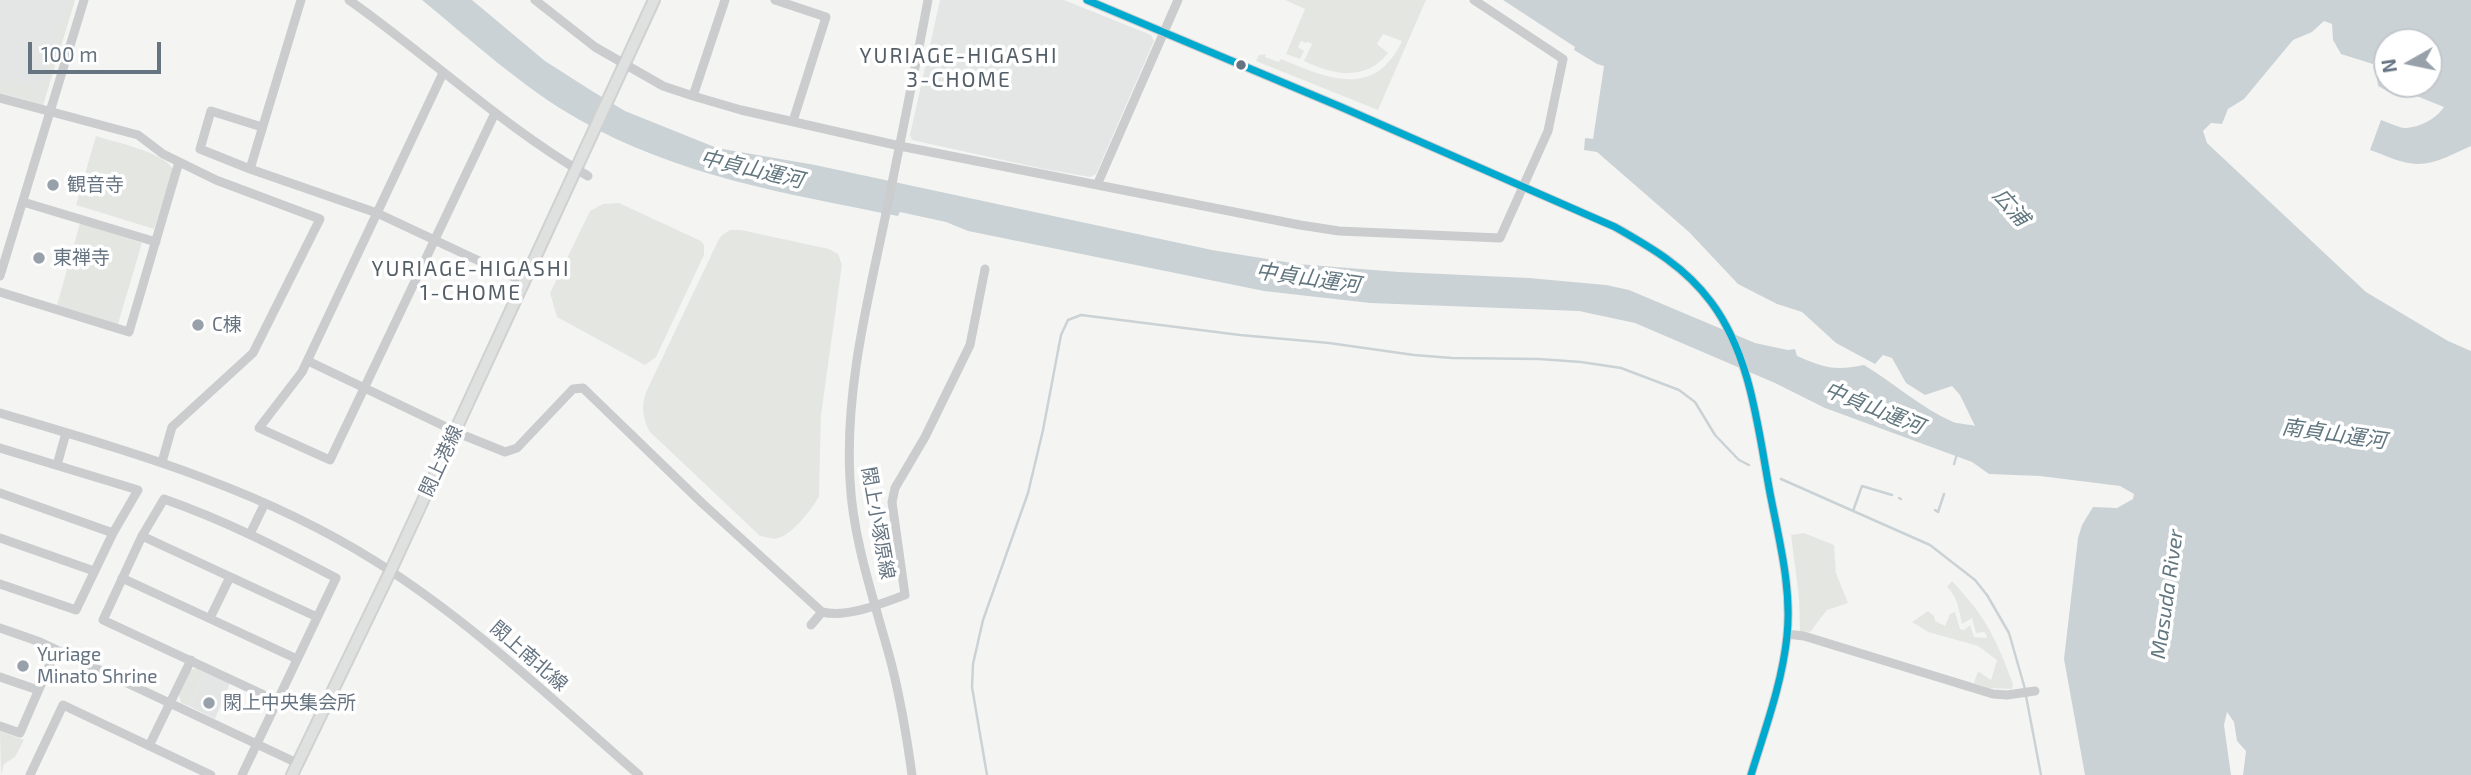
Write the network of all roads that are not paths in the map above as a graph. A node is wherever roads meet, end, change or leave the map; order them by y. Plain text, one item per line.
1 (84, 0) edge
2 (301, 0) edge
3 (349, 0) edge
4 (536, 0) edge
5 (654, 0) edge
6 (725, 0) edge
7 (775, 0) edge
8 (928, 0) edge
9 (1087, 0) edge
10 (1178, 0) edge
11 (1474, 0) edge
12 (1164, 32) junction
13 (625, 65) junction
14 (443, 73) junction
15 (693, 96) junction
16 (0, 98) edge
17 (50, 111) junction
18 (495, 113) junction
19 (793, 121) junction
20 (262, 127) junction
21 (900, 146) junction
22 (179, 162) junction
23 (250, 169) junction
24 (577, 170) junction
25 (588, 176) dead end
26 (1097, 185) junction
27 (1523, 186) junction
28 (23, 202) junction
29 (377, 214) junction
30 (435, 241) junction
31 (156, 242) junction
32 (985, 269) dead end
33 (0, 276) edge
34 (524, 282) junction
35 (0, 292) edge
36 (307, 361) junction
37 (365, 388) junction
38 (0, 414) edge
39 (454, 432) junction
40 (66, 433) junction
41 (0, 448) edge
42 (162, 462) junction
43 (57, 466) junction
44 (0, 494) edge
45 (265, 503) junction
46 (113, 533) junction
47 (250, 534) junction
48 (142, 536) junction
49 (0, 538) edge
50 (94, 571) junction
51 (390, 572) junction
52 (230, 577) junction
53 (122, 578) junction
54 (0, 584) edge
55 (875, 605) junction
56 (822, 612) junction
57 (317, 617) junction
58 (210, 618) junction
59 (811, 625) dead end
60 (0, 628) edge
61 (1787, 634) junction
62 (57, 650) junction
63 (297, 659) junction
64 (191, 660) junction
65 (0, 677) edge
66 (38, 690) junction
67 (2032, 692) dead end
68 (278, 701) junction
69 (170, 704) junction
70 (0, 726) edge
71 (257, 745) junction
72 (149, 746) junction
73 (298, 763) junction
74 (30, 775) edge
75 (211, 775) edge
76 (242, 775) edge
77 (292, 775) edge
78 (639, 775) edge
79 (912, 775) edge
80 (1751, 775) edge

1 - 17 street
2 - 20 street
3 - 14 street
4 - 13 street
5 - 13 main road
6 - 15 street
7 - 19 street
8 - 21 street
9 - 12 street
10 - 12 street
11 - 27 street
12 - 26 street
12 - 27 street
13 - 15 street
13 - 24 main road, 閖上港線
14 - 18 street
14 - 29 street
15 - 19 street
16 - 17 street
17 - 22 street
17 - 28 street
18 - 24 street
18 - 30 street
19 - 21 street
20 - 23 street
20 - 23 street
21 - 26 street
21 - 55 street, 閖上小塚原線
22 - 31 street
22 - 42 street
23 - 29 street
24 - 25 street
24 - 34 main road, 閖上港線
26 - 27 street
27 - 61 street
28 - 31 street
28 - 33 street
29 - 30 street
29 - 36 street
30 - 34 street
30 - 37 street
31 - 35 street
32 - 55 street
34 - 39 main road, 閖上港線
36 - 37 street
36 - 37 street
37 - 39 street
38 - 40 street, 閖上南北線
39 - 51 main road, 閖上港線
39 - 56 street
40 - 42 street, 閖上南北線
40 - 43 street
41 - 43 street
42 - 45 street, 閖上南北線
43 - 46 street
44 - 46 street
45 - 47 street
45 - 51 street, 閖上南北線
46 - 50 street
47 - 48 street
47 - 57 street
48 - 52 street
48 - 53 street
49 - 50 street
50 - 54 street
51 - 73 main road, 閖上港線
51 - 78 street, 閖上南北線
52 - 57 street
52 - 58 street
53 - 58 street
53 - 64 street
55 - 56 street
55 - 79 street, 閖上小塚原線
56 - 59 street
57 - 63 street
58 - 63 street
60 - 62 street
61 - 67 street
61 - 80 street
62 - 66 street
62 - 69 street
63 - 68 street
64 - 68 street
64 - 69 street
65 - 66 street
66 - 70 street
68 - 71 street
69 - 71 street
69 - 72 street
71 - 73 street
71 - 76 street
72 - 74 street
72 - 75 street
73 - 77 main road, 閖上港線

